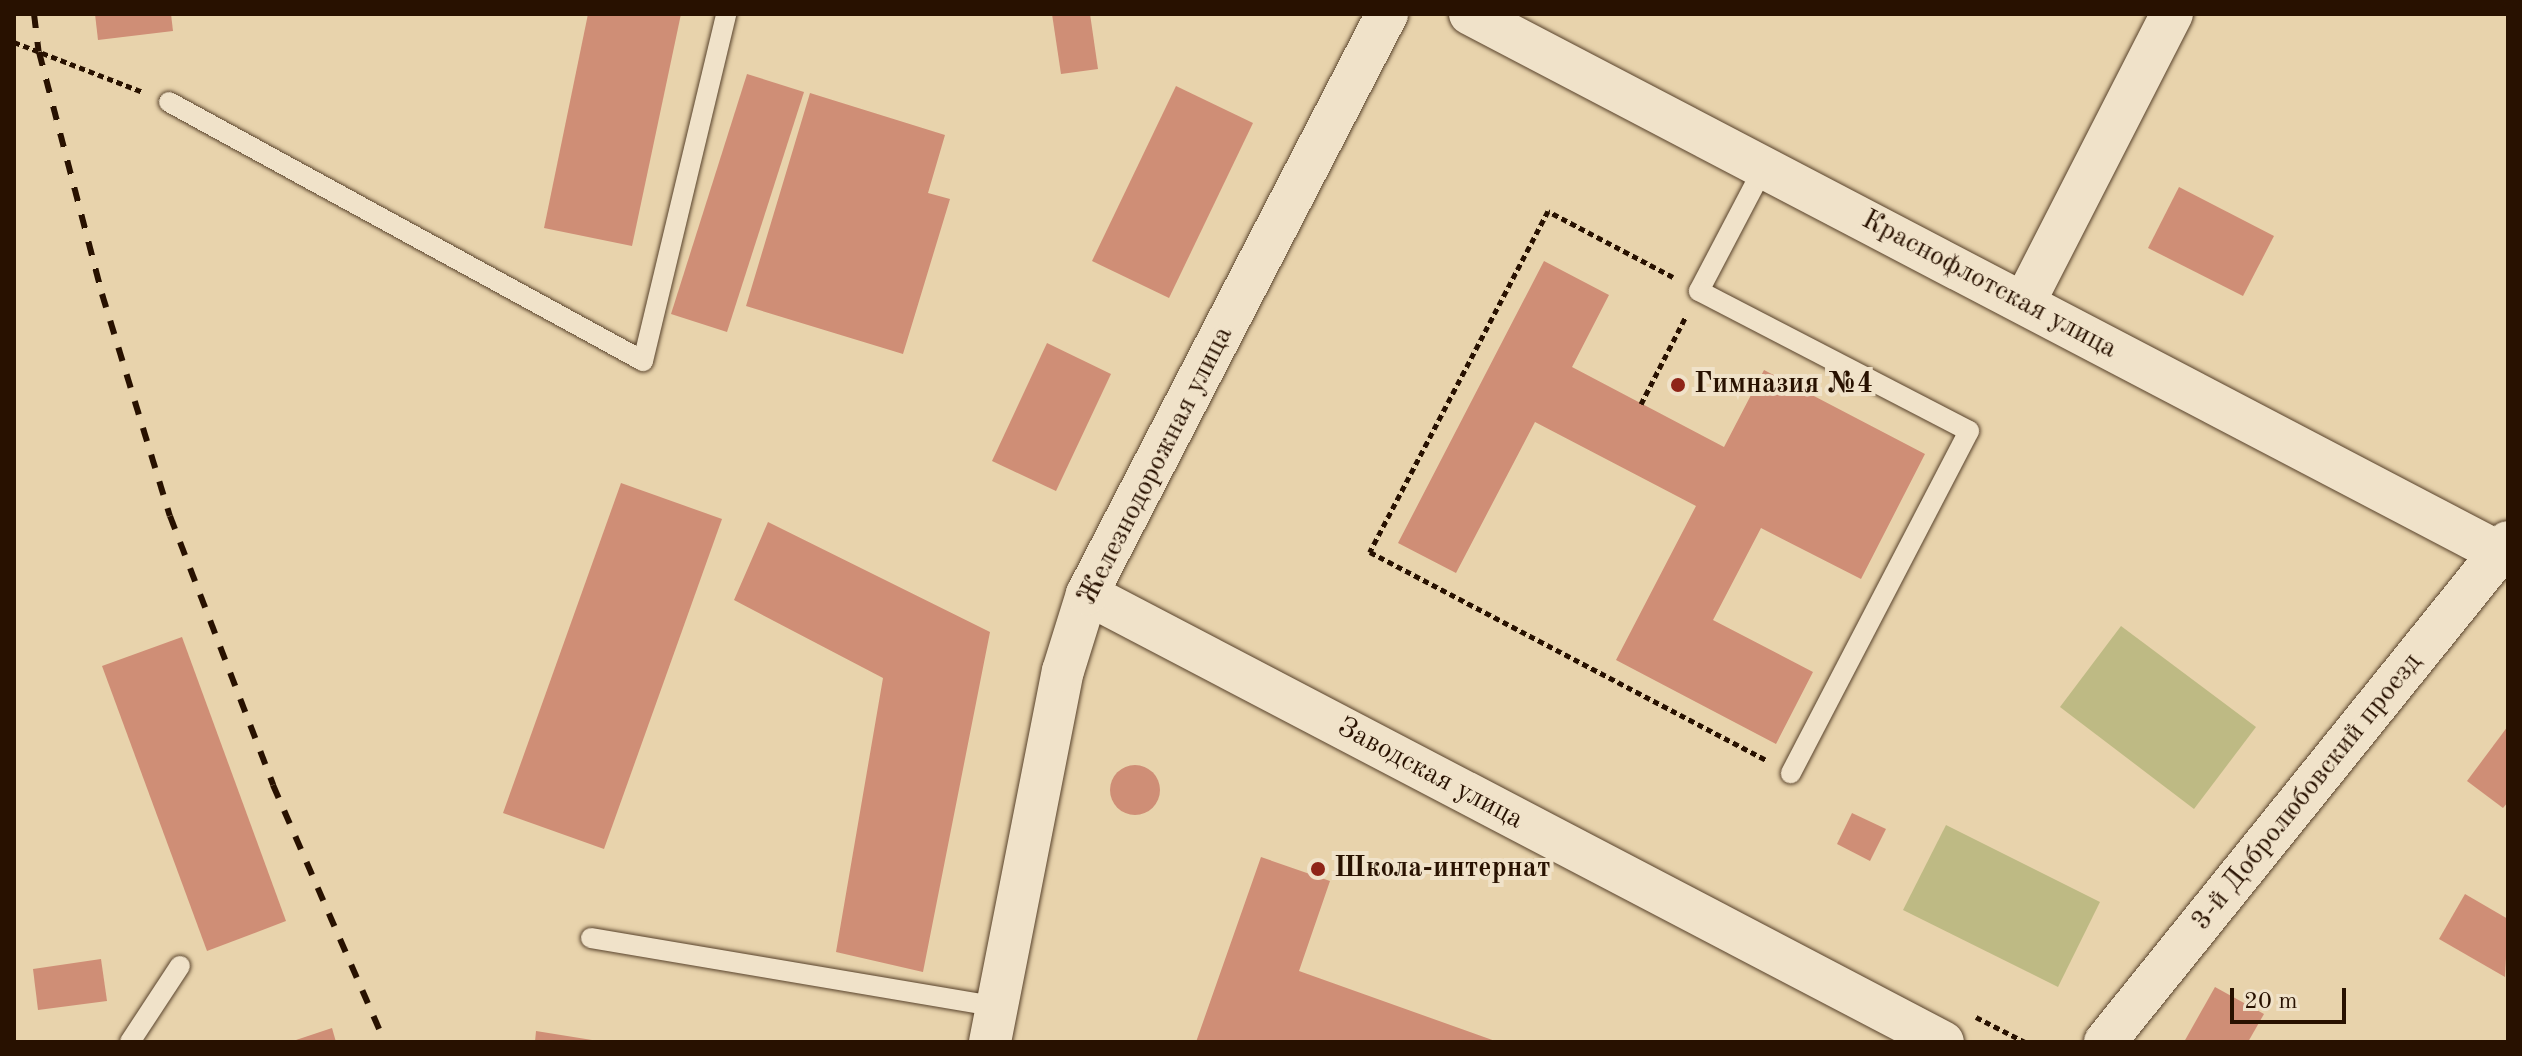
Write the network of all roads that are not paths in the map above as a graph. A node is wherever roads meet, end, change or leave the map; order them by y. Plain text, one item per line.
1 (726, 14) edge
2 (1387, 14) edge
3 (1470, 14) edge
4 (2172, 14) edge
5 (169, 102) road end
6 (1764, 167) junction
7 (2024, 303) junction
8 (2505, 551) edge
9 (1087, 594) junction
10 (1791, 773) road end
11 (591, 938) dead end
12 (180, 966) dead end
13 (994, 1024) edge
14 (130, 1042) edge
15 (1943, 1042) edge
16 (2105, 1042) edge

1 - 5 lane
2 - 9 street, Железнодорожная улица
3 - 6 street, Краснофлотская улица
4 - 7 street
6 - 7 street, Краснофлотская улица
6 - 10 lane
7 - 8 street, Краснофлотская улица
8 - 16 street, 3-й Добролюбовский проезд
9 - 13 street, Железнодорожная улица
9 - 15 street, Заводская улица
11 - 13 lane
12 - 14 lane

